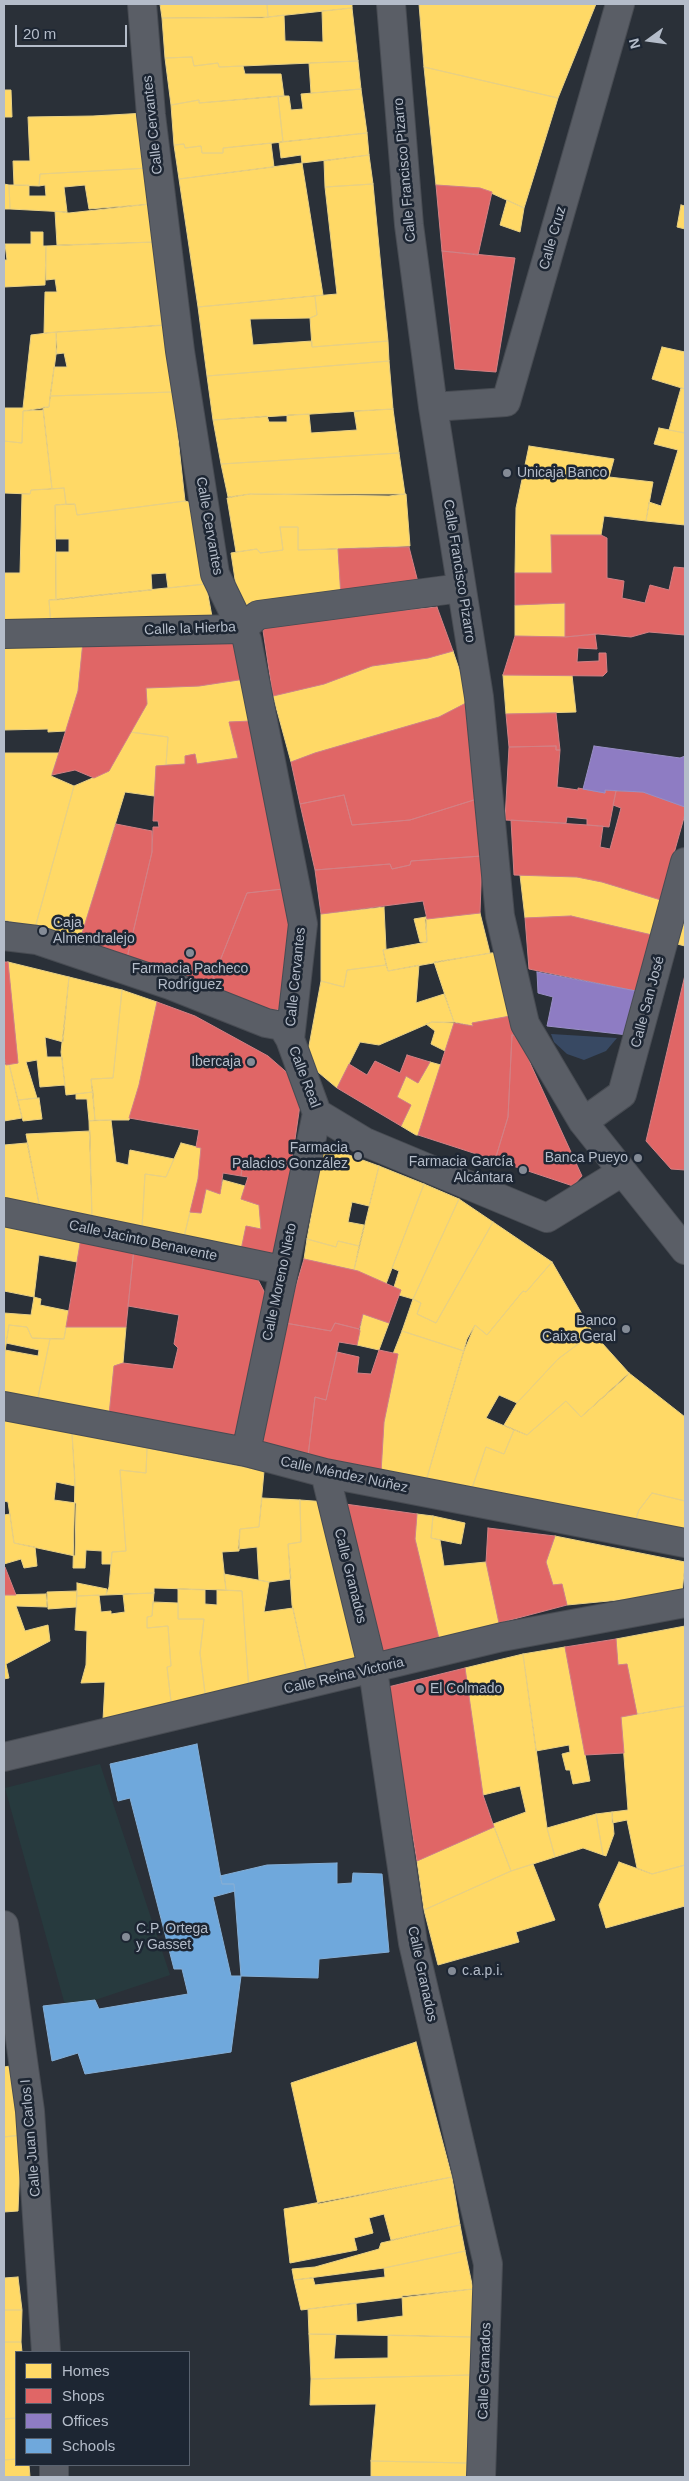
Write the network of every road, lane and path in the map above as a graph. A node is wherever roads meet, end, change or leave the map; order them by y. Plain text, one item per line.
1 (142, 4) edge
2 (391, 4) edge
3 (620, 4) edge
4 (433, 407) junction
5 (461, 588) junction
6 (242, 629) junction
7 (4, 634) edge
8 (685, 862) edge
9 (4, 936) edge
10 (290, 1039) junction
11 (317, 1113) junction
12 (583, 1122) junction
13 (622, 1172) junction
14 (4, 1212) edge
15 (680, 1236) edge
16 (282, 1270) junction
17 (4, 1406) edge
18 (246, 1452) junction
19 (325, 1472) junction
20 (685, 1543) edge
21 (685, 1603) edge
22 (373, 1670) junction
23 (4, 1757) edge
24 (4, 1925) edge
25 (46, 2351) edge
26 (481, 2477) edge

1 - 6 street, Calle Cervantes
2 - 4 street, Calle Francisco Pizarro
3 - 4 street, Calle Cruz
4 - 5 street, Calle Francisco Pizarro
5 - 6 street, Calle la Hierba
5 - 12 street, Calle Francisco Pizarro
6 - 7 street, Calle la Hierba
6 - 10 street, Calle Cervantes
8 - 12 street, Calle San José
9 - 10 street, Calle Real
10 - 11 street, Calle Real
11 - 13 street, Calle Real
11 - 16 street, Calle Moreno Nieto
12 - 13 street, Calle Francisco Pizarro
13 - 15 street, Calle Francisco Pizarro
14 - 16 street, Calle Jacinto Benavente
16 - 18 street, Calle Moreno Nieto
17 - 18 street, Calle Méndez Núñez
18 - 19 street, Calle Méndez Núñez
19 - 20 street, Calle Méndez Núñez
19 - 22 street, Calle Granados
21 - 22 street, Calle Reina Victoria
22 - 23 street, Calle Reina Victoria
22 - 26 street, Calle Granados
24 - 25 street, Calle Juan Carlos I

